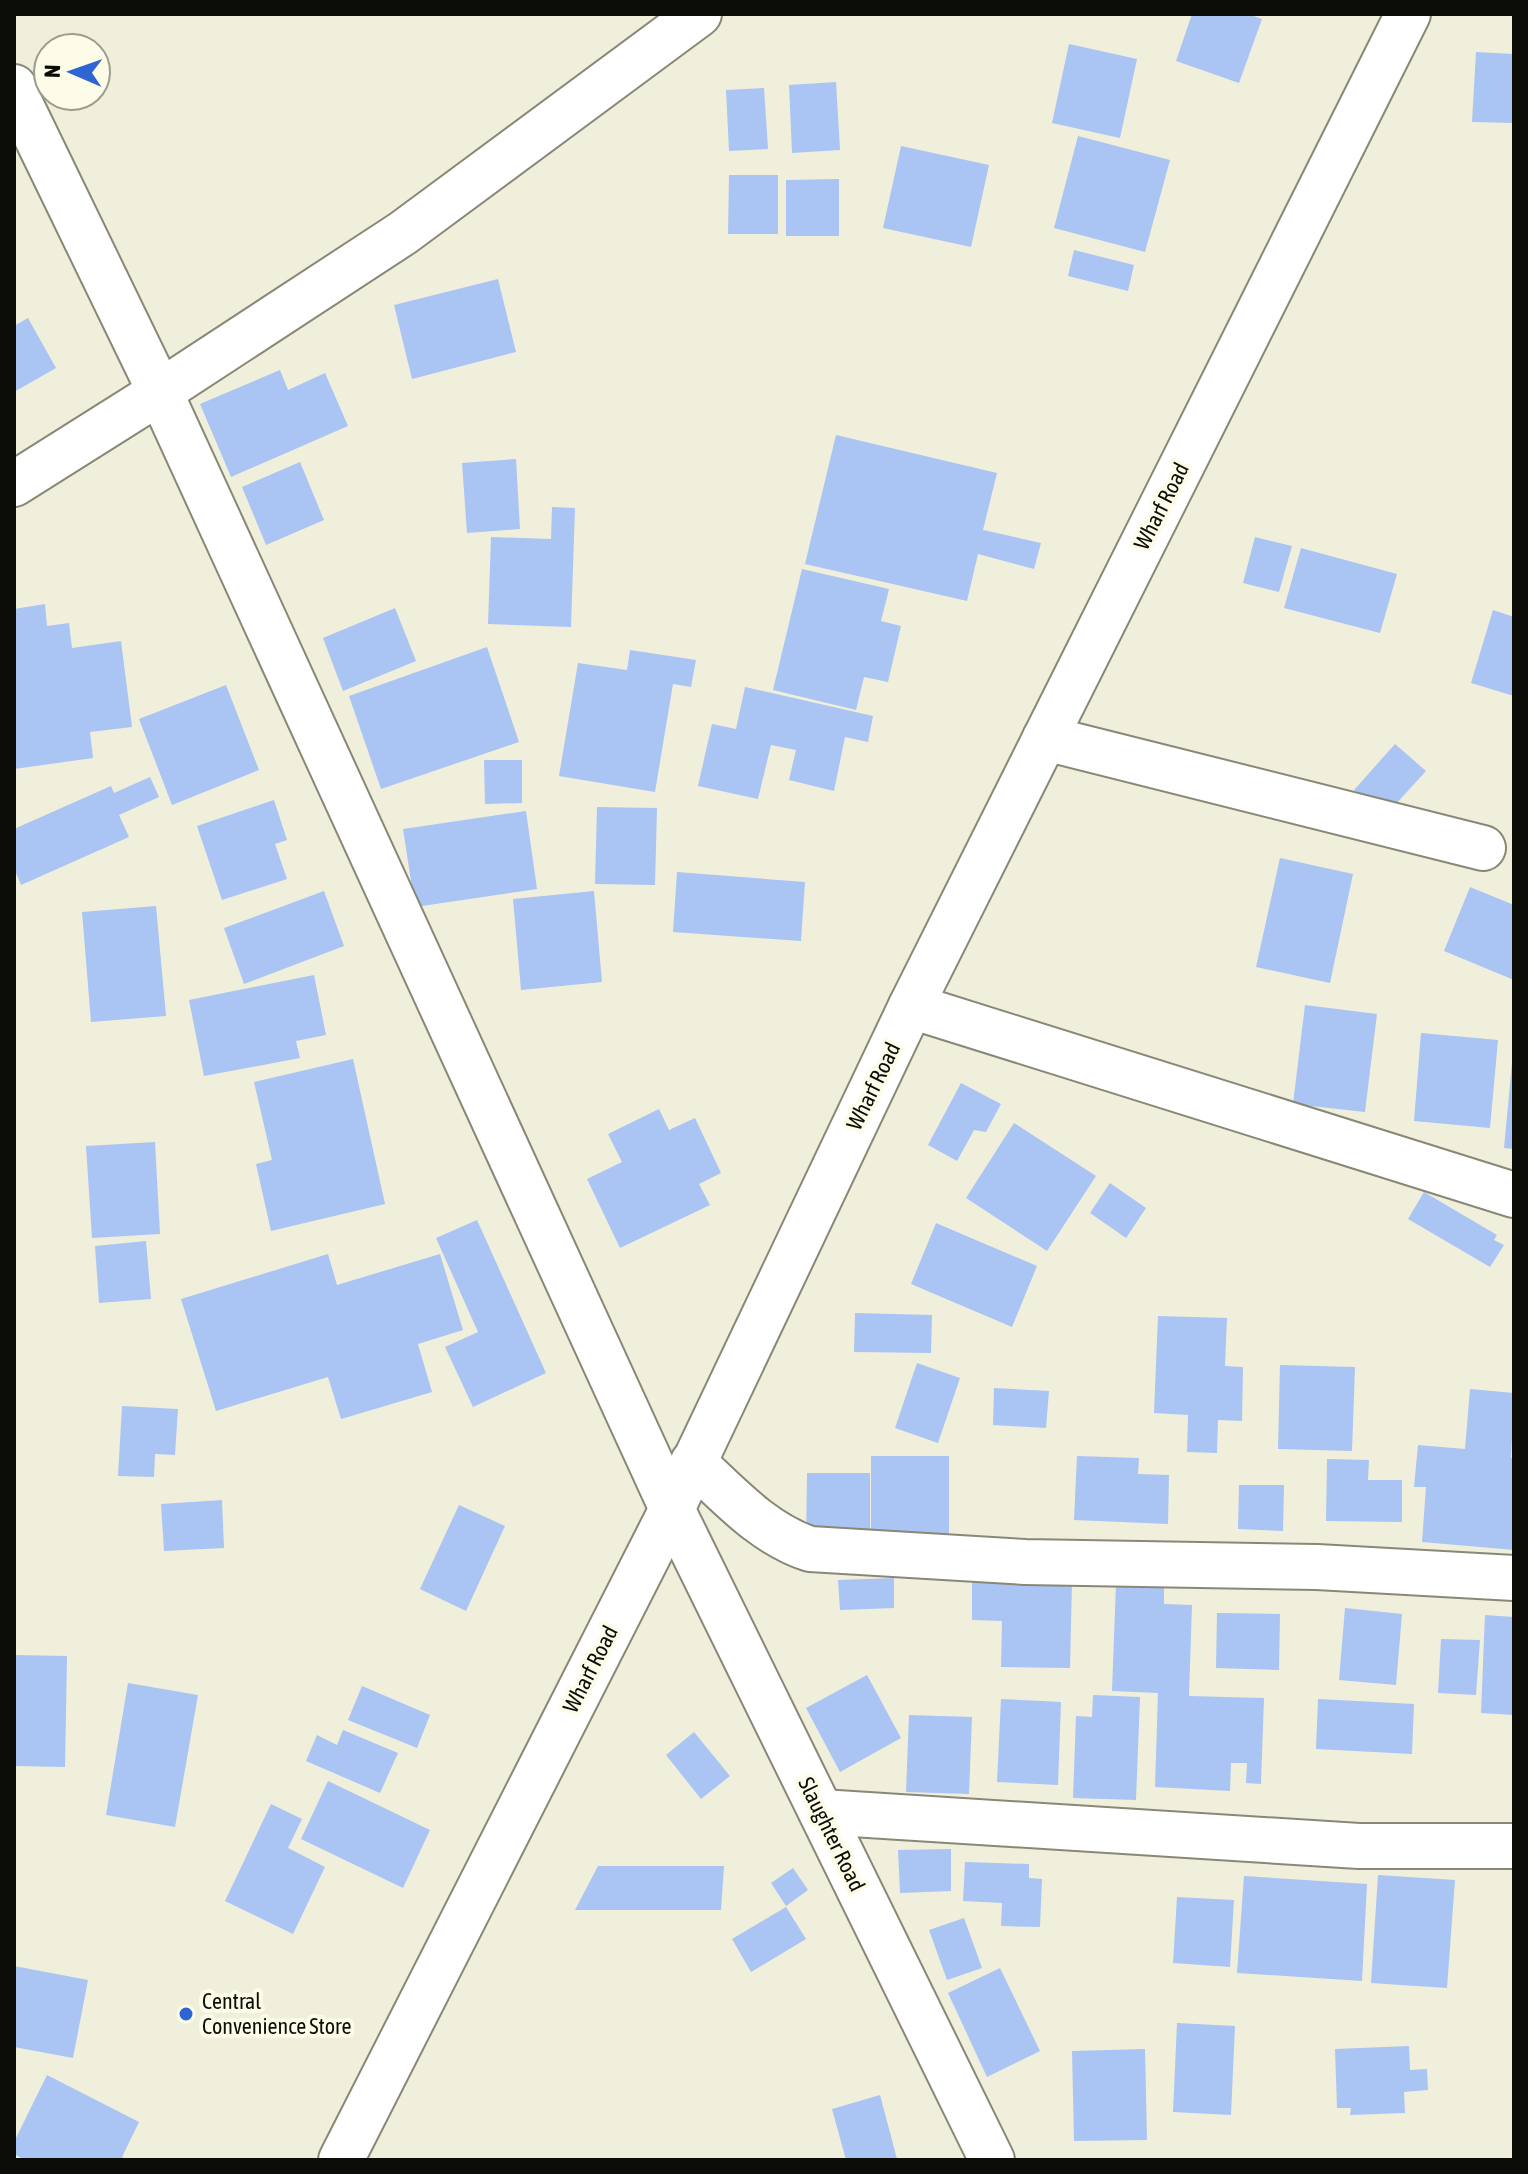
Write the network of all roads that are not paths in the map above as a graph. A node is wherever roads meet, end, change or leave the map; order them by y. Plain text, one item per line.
1 (699, 14) edge
2 (1408, 14) edge
3 (15, 96) edge
4 (160, 392) junction
5 (14, 484) edge
6 (1045, 738) junction
7 (1483, 848) dead end
8 (911, 1006) junction
9 (1514, 1195) edge
10 (693, 1462) junction
11 (672, 1509) junction
12 (1514, 1578) edge
13 (821, 1812) junction
14 (1514, 1846) edge
15 (341, 2160) edge
16 (992, 2160) edge

1 - 4 street
2 - 6 street, Wharf Road
3 - 4 street, Slaughter Road
4 - 5 street
4 - 11 street, Slaughter Road
6 - 7 street
6 - 8 street, Wharf Road
8 - 9 street
8 - 10 street, Wharf Road
10 - 11 street, Wharf Road
10 - 12 street
11 - 13 street, Slaughter Road
11 - 15 street, Wharf Road
13 - 14 street
13 - 16 street, Slaughter Road

